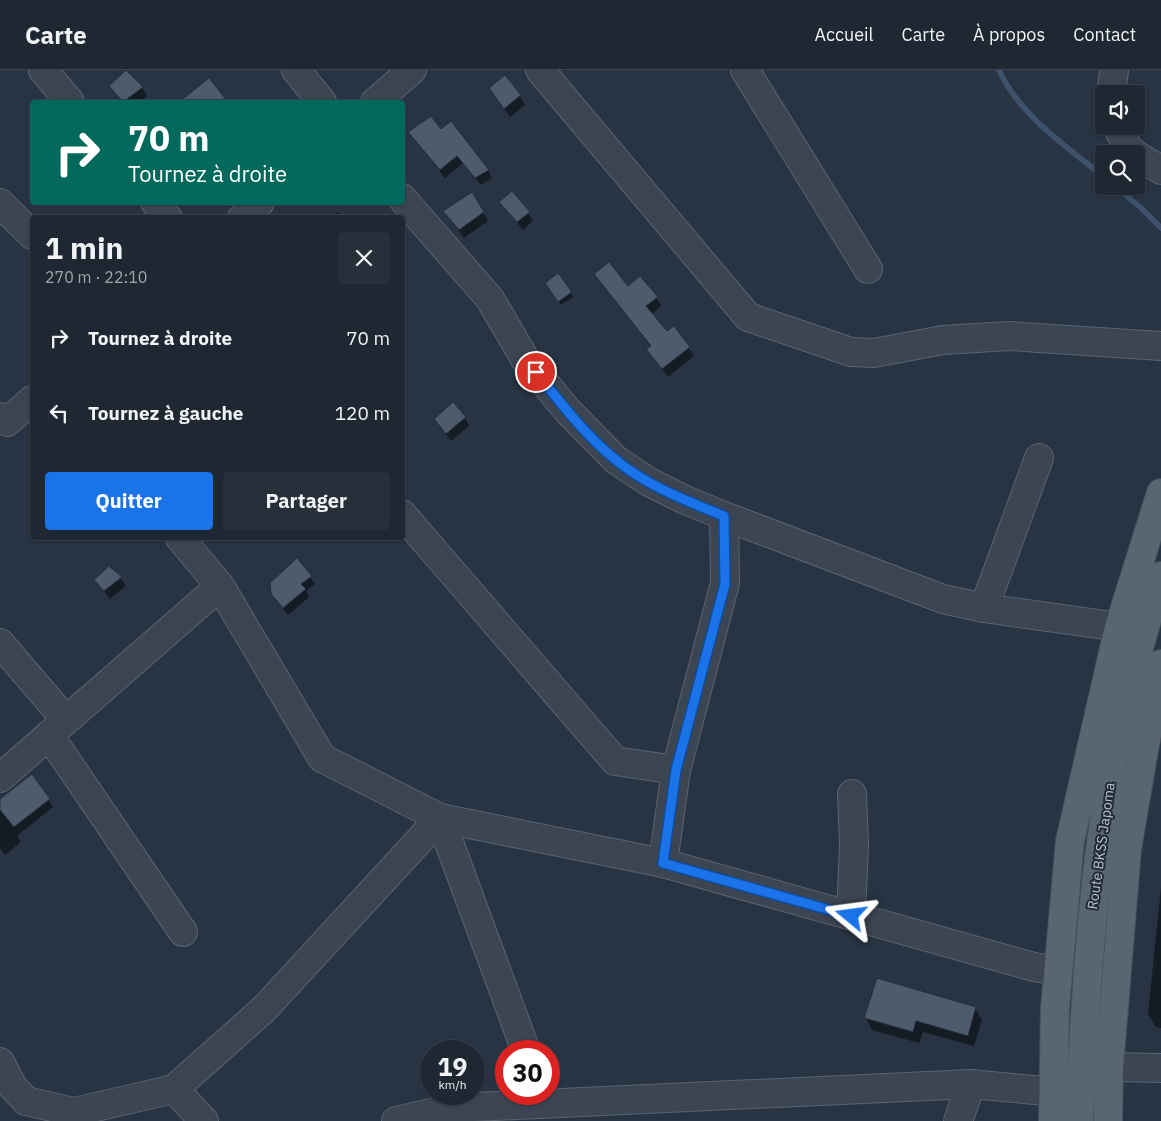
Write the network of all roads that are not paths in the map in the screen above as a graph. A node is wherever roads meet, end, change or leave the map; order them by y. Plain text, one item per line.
1 (43, 70) edge
2 (296, 70) edge
3 (412, 70) edge
4 (540, 70) edge
5 (745, 70) edge
6 (1114, 70) edge
7 (1112, 85) edge
8 (68, 100) edge
9 (320, 100) edge
10 (377, 100) edge
11 (1145, 160) edge
12 (1161, 170) edge
13 (405, 201) edge
14 (0, 203) edge
15 (157, 205) edge
16 (257, 205) edge
17 (166, 215) edge
18 (245, 215) edge
19 (30, 233) edge
20 (868, 269) dead end
21 (1161, 346) edge
22 (30, 402) edge
23 (0, 417) edge
24 (1039, 458) dead end
25 (1161, 493) edge
26 (724, 516) junction
27 (405, 517) edge
28 (182, 540) edge
29 (1161, 576) edge
30 (220, 586) junction
31 (984, 608) junction
32 (1119, 627) junction
33 (0, 643) edge
34 (1161, 664) edge
35 (57, 727) junction
36 (676, 770) junction
37 (0, 778) edge
38 (852, 794) dead end
39 (440, 818) junction
40 (663, 863) junction
41 (851, 916) junction
42 (184, 932) dead end
43 (1058, 971) junction
44 (522, 1040) edge
45 (0, 1062) edge
46 (1109, 1067) junction
47 (1161, 1068) edge
48 (971, 1084) junction
49 (174, 1089) junction
50 (1055, 1092) junction
51 (560, 1101) edge
52 (495, 1103) edge
53 (699, 1109) edge
54 (204, 1121) edge
55 (396, 1121) edge
56 (958, 1121) edge
57 (1054, 1121) edge
58 (1079, 1121) edge
59 (1108, 1121) edge

1 - 8 street
2 - 9 street
3 - 10 street
4 - 21 street
5 - 20 street
6 - 7 street
11 - 12 street
13 - 26 street
14 - 19 street
15 - 17 street
16 - 18 street
22 - 23 street
24 - 31 street
25 - 32 main road
26 - 31 street
26 - 36 street
27 - 36 street
28 - 30 street
29 - 58 main road, Route BKSS Japoma
30 - 35 street
30 - 39 street
31 - 32 street
32 - 43 main road
33 - 35 street
34 - 46 main road
35 - 37 street
35 - 42 street
36 - 40 street
38 - 41 street
39 - 40 street
39 - 44 street
39 - 49 street
40 - 41 street
41 - 43 street
43 - 50 main road
45 - 49 street
46 - 47 street
46 - 59 main road
48 - 50 street
48 - 53 street
48 - 56 street
49 - 54 street
50 - 57 main road
51 - 53 street
52 - 55 street

